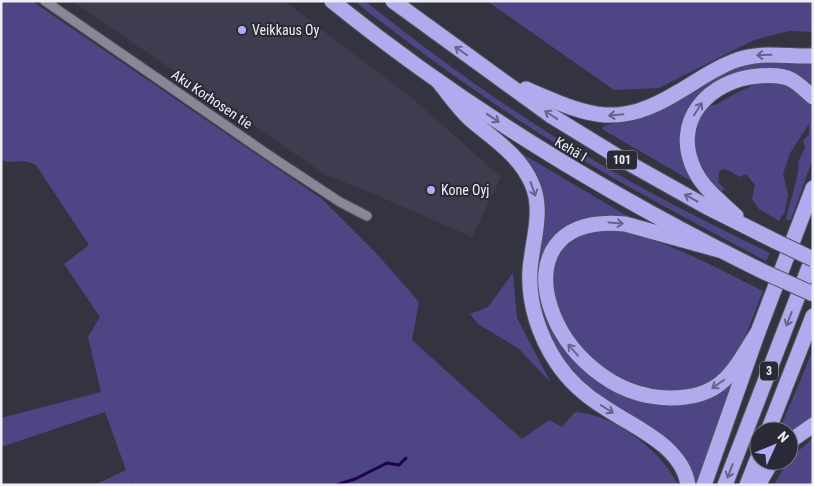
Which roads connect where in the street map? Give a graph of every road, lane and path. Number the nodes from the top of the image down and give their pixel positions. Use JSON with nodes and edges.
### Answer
{"nodes":[{"id":1,"x":45,"y":1,"type":"edge"},
{"id":2,"x":332,"y":1,"type":"edge"},
{"id":3,"x":393,"y":1,"type":"edge"},
{"id":4,"x":813,"y":56,"type":"edge"},
{"id":5,"x":501,"y":79,"type":"junction"},
{"id":6,"x":438,"y":81,"type":"junction"},
{"id":7,"x":813,"y":97,"type":"edge"},
{"id":8,"x":813,"y":188,"type":"edge"},
{"id":9,"x":366,"y":216,"type":"dead end"},
{"id":10,"x":750,"y":229,"type":"junction"},
{"id":11,"x":719,"y":250,"type":"junction"},
{"id":12,"x":813,"y":258,"type":"edge"},
{"id":13,"x":813,"y":294,"type":"edge"},
{"id":14,"x":813,"y":316,"type":"edge"},
{"id":15,"x":758,"y":332,"type":"junction"},
{"id":16,"x":772,"y":421,"type":"edge"},
{"id":17,"x":813,"y":425,"type":"edge"},
{"id":18,"x":799,"y":435,"type":"edge"},
{"id":19,"x":752,"y":471,"type":"edge"},
{"id":20,"x":766,"y":471,"type":"edge"},
{"id":21,"x":688,"y":485,"type":"edge"},
{"id":22,"x":704,"y":485,"type":"edge"},
{"id":23,"x":725,"y":485,"type":"edge"},
{"id":24,"x":747,"y":485,"type":"edge"},
{"id":25,"x":758,"y":485,"type":"edge"}],
"edges":[{"from":1,"to":9,"type":"street","name":"Aku Korhosen tie"},
{"from":2,"to":6,"type":"highway","name":"Kehä I","number":"101"},
{"from":5,"to":3,"type":"highway","name":"Kehä I","number":"101","one_way":true},
{"from":4,"to":5,"type":"highway","one_way":true},
{"from":10,"to":5,"type":"highway","name":"Kehä I","number":"101","one_way":true},
{"from":6,"to":11,"type":"highway","name":"Kehä I","number":"101","one_way":true},
{"from":6,"to":21,"type":"highway","one_way":true},
{"from":10,"to":7,"type":"highway","one_way":true},
{"from":8,"to":15,"type":"highway"},
{"from":10,"to":12,"type":"highway","name":"Kehä I","number":"101","bridge":true},
{"from":11,"to":13,"type":"highway","name":"Kehä I","number":"101","bridge":true},
{"from":15,"to":11,"type":"highway","one_way":true},
{"from":12,"to":23,"type":"highway","number":"3","one_way":true},
{"from":14,"to":16,"type":"highway","number":"3"},
{"from":15,"to":22,"type":"highway"},
{"from":17,"to":18,"type":"highway"},
{"from":19,"to":24,"type":"highway"},
{"from":20,"to":25,"type":"highway"}]}
